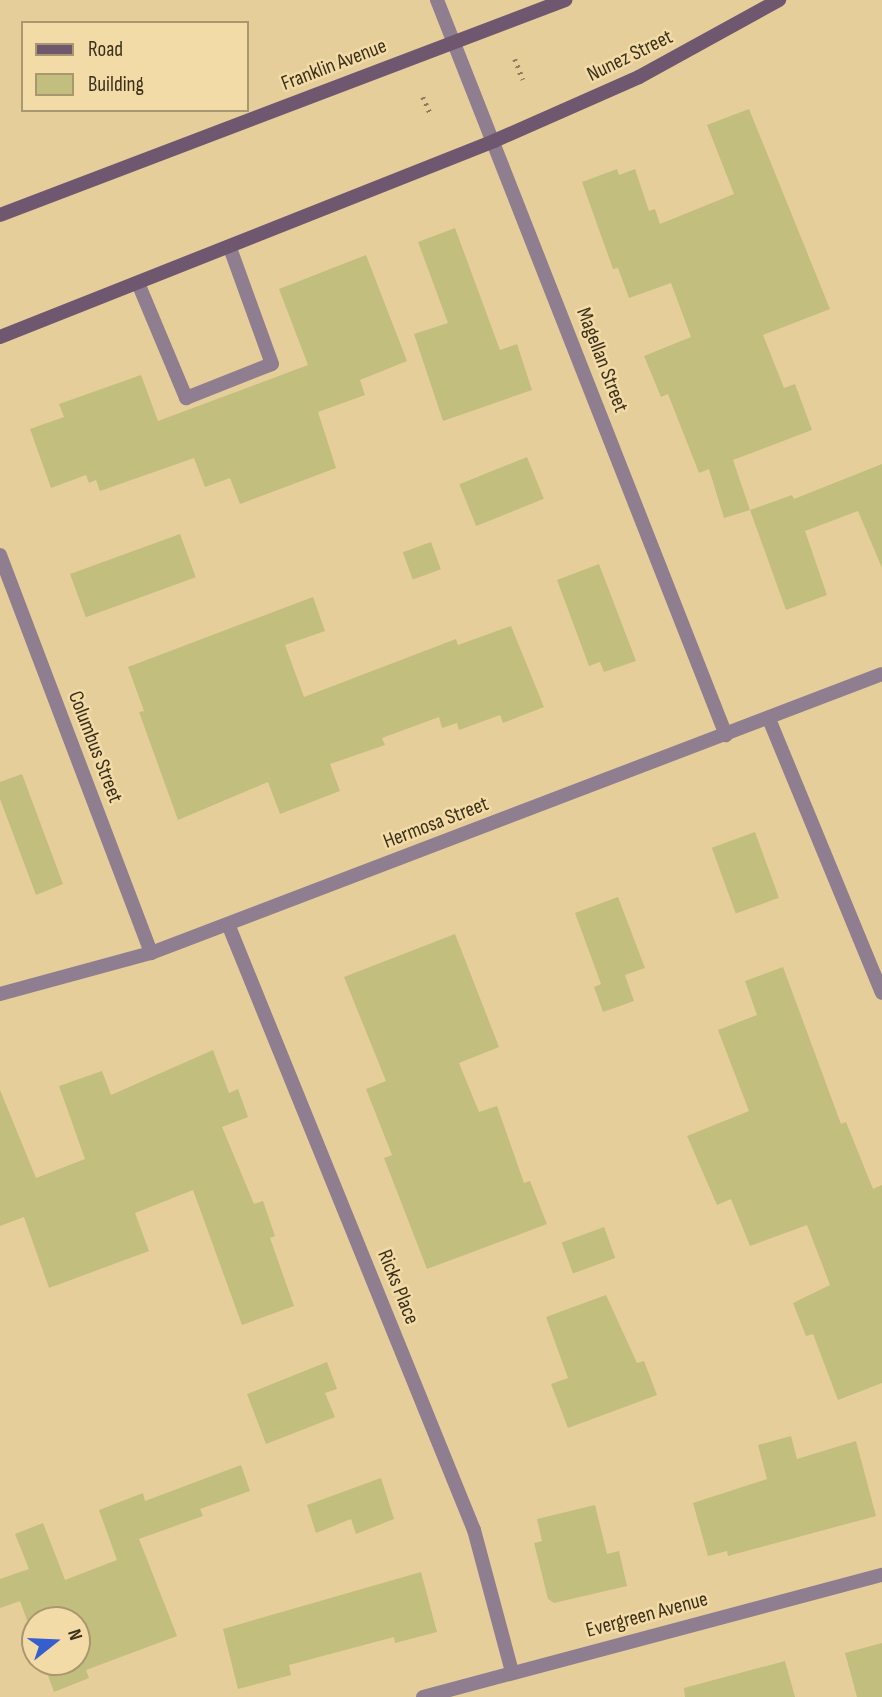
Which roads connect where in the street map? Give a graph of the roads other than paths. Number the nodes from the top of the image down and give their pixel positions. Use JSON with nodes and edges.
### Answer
{"nodes":[{"id":1,"x":438,"y":0,"type":"edge"},
{"id":2,"x":565,"y":0,"type":"edge"},
{"id":3,"x":779,"y":0,"type":"edge"},
{"id":4,"x":456,"y":43,"type":"junction"},
{"id":5,"x":494,"y":141,"type":"junction"},
{"id":6,"x":0,"y":215,"type":"edge"},
{"id":7,"x":230,"y":248,"type":"junction"},
{"id":8,"x":138,"y":283,"type":"junction"},
{"id":9,"x":0,"y":337,"type":"edge"},
{"id":10,"x":0,"y":555,"type":"edge"},
{"id":11,"x":882,"y":674,"type":"edge"},
{"id":12,"x":769,"y":719,"type":"junction"},
{"id":13,"x":726,"y":735,"type":"junction"},
{"id":14,"x":228,"y":924,"type":"junction"},
{"id":15,"x":151,"y":953,"type":"junction"},
{"id":16,"x":882,"y":993,"type":"edge"},
{"id":17,"x":0,"y":994,"type":"edge"},
{"id":18,"x":882,"y":1576,"type":"edge"},
{"id":19,"x":512,"y":1672,"type":"junction"},
{"id":20,"x":422,"y":1697,"type":"edge"}],
"edges":[{"from":1,"to":4,"type":"street","name":"Magellan Street"},
{"from":2,"to":4,"type":"main road","name":"Franklin Avenue"},
{"from":3,"to":5,"type":"main road","name":"Nunez Street"},
{"from":4,"to":5,"type":"street","name":"Magellan Street"},
{"from":4,"to":6,"type":"main road","name":"Franklin Avenue"},
{"from":5,"to":7,"type":"main road"},
{"from":5,"to":13,"type":"street","name":"Magellan Street"},
{"from":7,"to":8,"type":"main road"},
{"from":7,"to":8,"type":"street"},
{"from":8,"to":9,"type":"main road"},
{"from":10,"to":15,"type":"street","name":"Columbus Street"},
{"from":11,"to":12,"type":"street","name":"Hermosa Street"},
{"from":12,"to":13,"type":"street","name":"Hermosa Street"},
{"from":12,"to":16,"type":"street"},
{"from":13,"to":14,"type":"street","name":"Hermosa Street"},
{"from":14,"to":15,"type":"street","name":"Hermosa Street"},
{"from":14,"to":19,"type":"street","name":"Ricks Place"},
{"from":15,"to":17,"type":"street","name":"Hermosa Street"},
{"from":18,"to":19,"type":"street","name":"Evergreen Avenue"},
{"from":19,"to":20,"type":"street","name":"Evergreen Avenue"}]}
